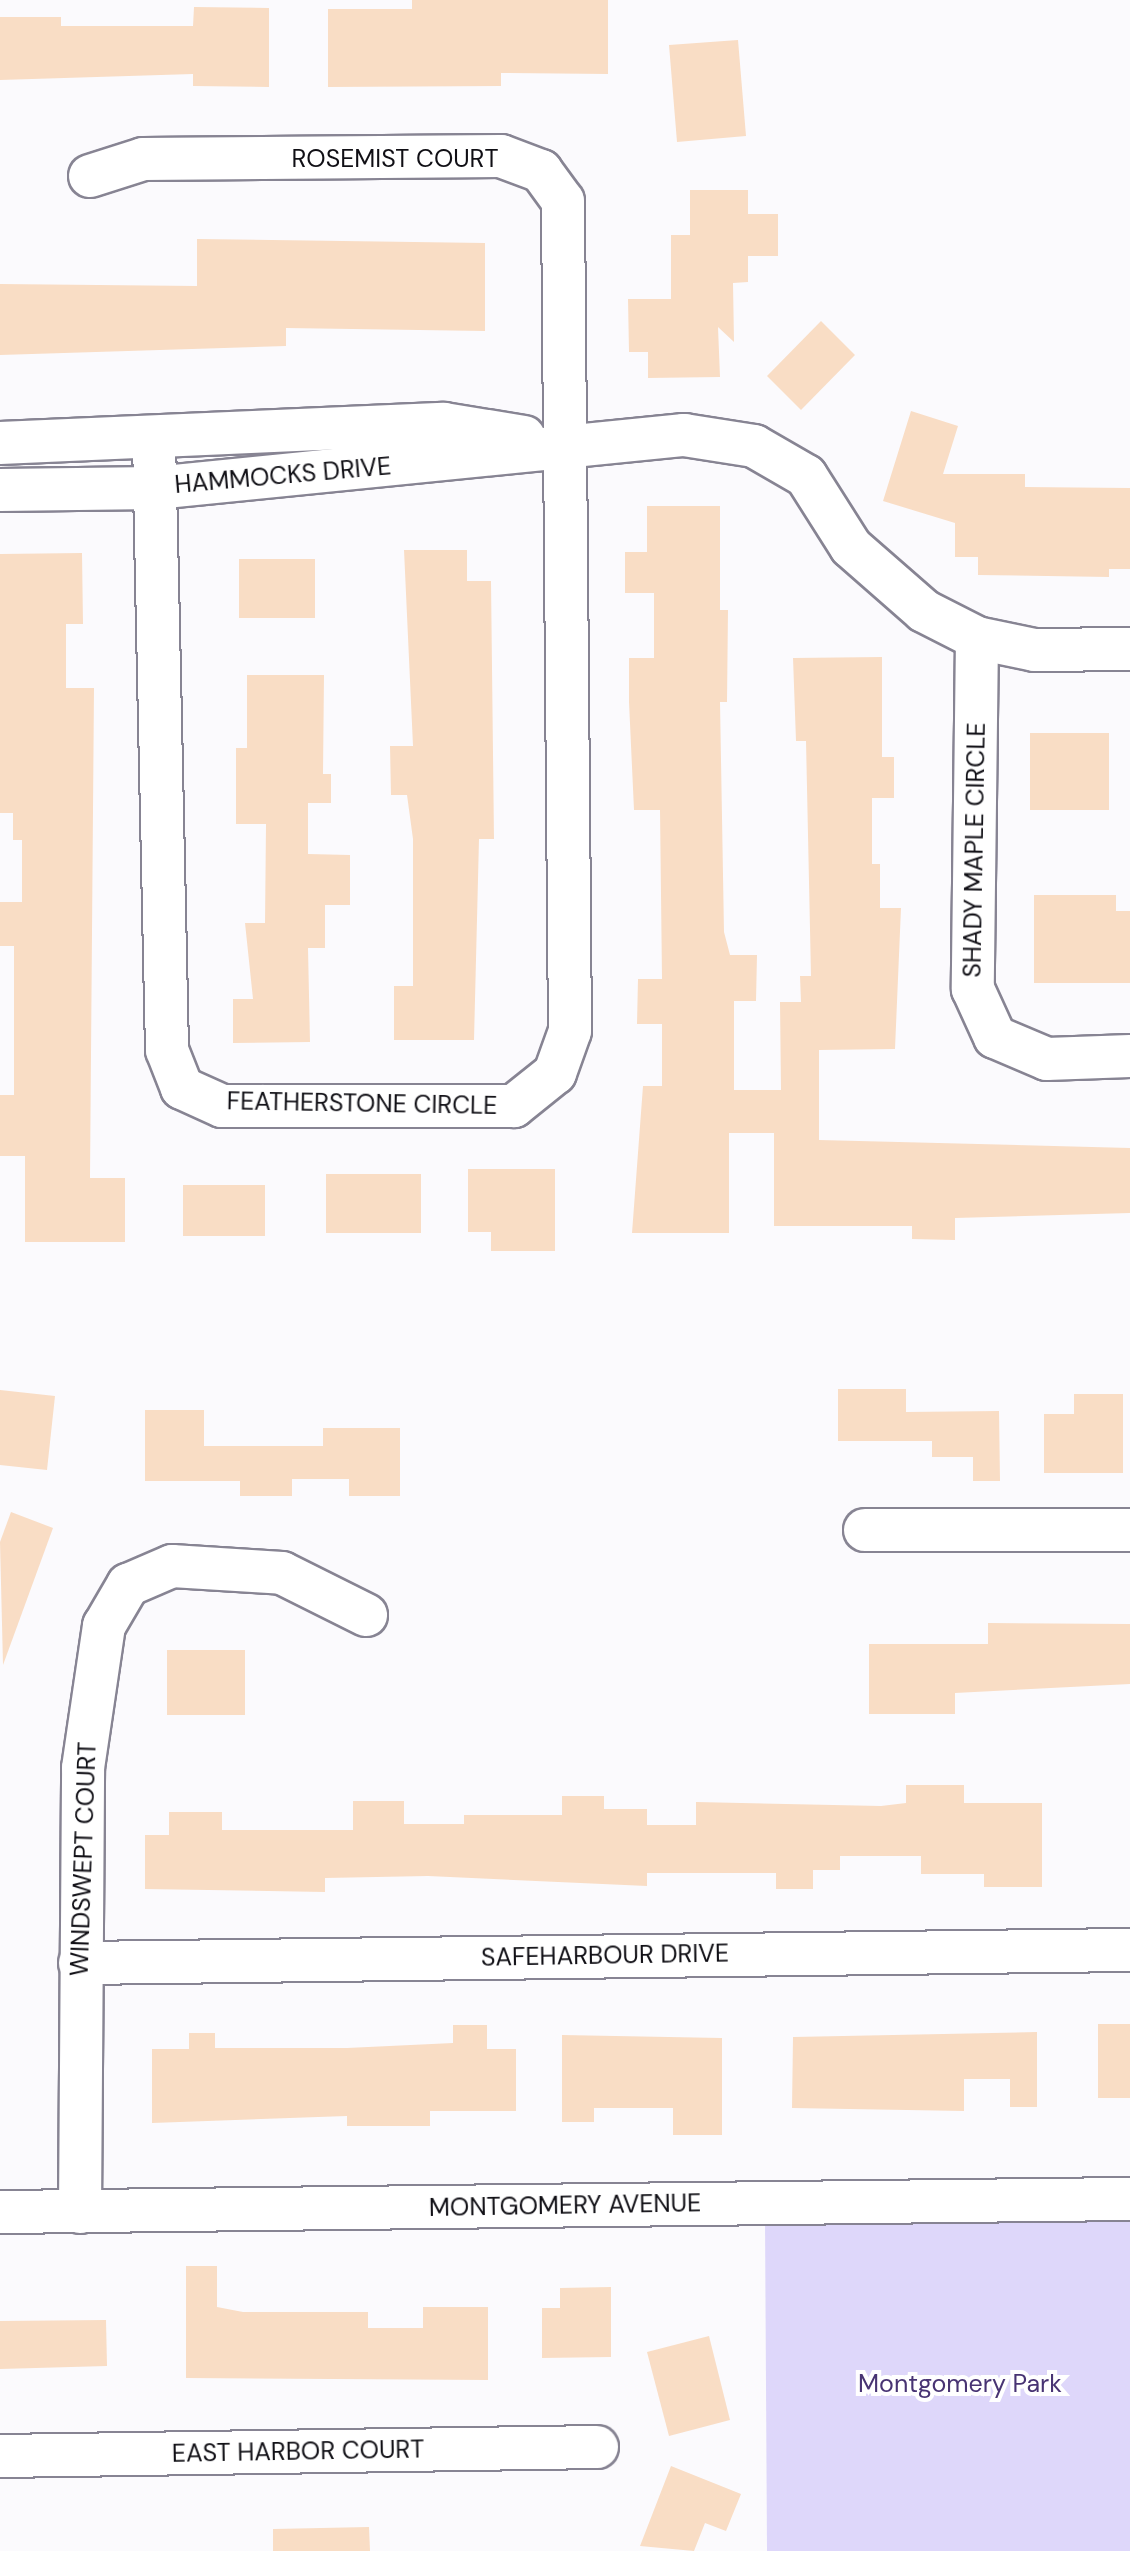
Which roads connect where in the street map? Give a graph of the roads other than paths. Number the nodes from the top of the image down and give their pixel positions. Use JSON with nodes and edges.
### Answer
{"nodes":[{"id":1,"x":90,"y":176,"type":"dead end"},
{"id":2,"x":154,"y":438,"type":"junction"},
{"id":3,"x":0,"y":443,"type":"edge"},
{"id":4,"x":564,"y":443,"type":"junction"},
{"id":5,"x":155,"y":488,"type":"junction"},
{"id":6,"x":0,"y":490,"type":"edge"},
{"id":7,"x":977,"y":638,"type":"junction"},
{"id":8,"x":1130,"y":649,"type":"edge"},
{"id":9,"x":1130,"y":1056,"type":"edge"},
{"id":10,"x":865,"y":1530,"type":"dead end"},
{"id":11,"x":1130,"y":1530,"type":"edge"},
{"id":12,"x":366,"y":1615,"type":"dead end"},
{"id":13,"x":1130,"y":1950,"type":"edge"},
{"id":14,"x":80,"y":1963,"type":"junction"},
{"id":15,"x":1130,"y":2199,"type":"edge"},
{"id":16,"x":0,"y":2212,"type":"edge"},
{"id":17,"x":80,"y":2212,"type":"junction"},
{"id":18,"x":597,"y":2447,"type":"dead end"},
{"id":19,"x":0,"y":2456,"type":"edge"}],
"edges":[{"from":1,"to":4,"type":"street","name":"ROSEMIST COURT"},
{"from":2,"to":3,"type":"street","name":"HAMMOCKS DRIVE"},
{"from":2,"to":4,"type":"street","name":"HAMMOCKS DRIVE"},
{"from":2,"to":5,"type":"street","name":"FEATHERSTONE CIRCLE"},
{"from":4,"to":5,"type":"street","name":"HAMMOCKS DRIVE"},
{"from":4,"to":5,"type":"street","name":"FEATHERSTONE CIRCLE"},
{"from":4,"to":7,"type":"street","name":"HAMMOCKS DRIVE"},
{"from":5,"to":6,"type":"street","name":"HAMMOCKS DRIVE"},
{"from":7,"to":8,"type":"street","name":"HAMMOCKS DRIVE"},
{"from":7,"to":9,"type":"street","name":"SHADY MAPLE CIRCLE"},
{"from":10,"to":11,"type":"street"},
{"from":12,"to":14,"type":"street","name":"WINDSWEPT COURT"},
{"from":13,"to":14,"type":"street","name":"SAFEHARBOUR DRIVE"},
{"from":14,"to":17,"type":"street","name":"WINDSWEPT COURT"},
{"from":15,"to":17,"type":"street","name":"MONTGOMERY AVENUE"},
{"from":16,"to":17,"type":"street","name":"MONTGOMERY AVENUE"},
{"from":18,"to":19,"type":"street","name":"EAST HARBOR COURT"}]}
